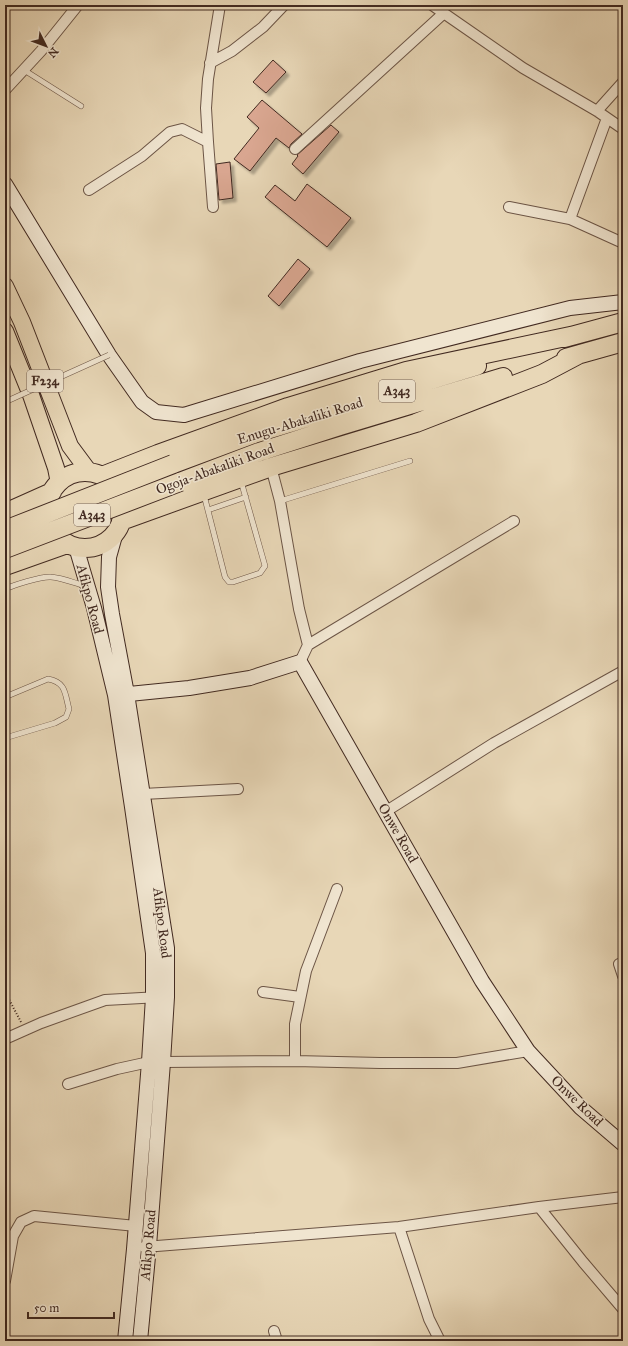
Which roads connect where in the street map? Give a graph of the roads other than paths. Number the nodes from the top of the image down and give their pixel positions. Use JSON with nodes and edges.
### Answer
{"nodes":[{"id":1,"x":78,"y":5,"type":"edge"},
{"id":2,"x":220,"y":5,"type":"edge"},
{"id":3,"x":284,"y":5,"type":"edge"},
{"id":4,"x":432,"y":5,"type":"edge"},
{"id":5,"x":444,"y":13,"type":"junction"},
{"id":6,"x":210,"y":63,"type":"junction"},
{"id":7,"x":24,"y":70,"type":"junction"},
{"id":8,"x":623,"y":82,"type":"edge"},
{"id":9,"x":5,"y":90,"type":"edge"},
{"id":10,"x":81,"y":106,"type":"dead end"},
{"id":11,"x":596,"y":111,"type":"junction"},
{"id":12,"x":607,"y":118,"type":"junction"},
{"id":13,"x":623,"y":129,"type":"edge"},
{"id":14,"x":208,"y":142,"type":"junction"},
{"id":15,"x":295,"y":149,"type":"dead end"},
{"id":16,"x":5,"y":184,"type":"edge"},
{"id":17,"x":89,"y":190,"type":"dead end"},
{"id":18,"x":213,"y":207,"type":"dead end"},
{"id":19,"x":509,"y":207,"type":"dead end"},
{"id":20,"x":570,"y":219,"type":"junction"},
{"id":21,"x":623,"y":243,"type":"edge"},
{"id":22,"x":5,"y":286,"type":"edge"},
{"id":23,"x":623,"y":302,"type":"edge"},
{"id":24,"x":623,"y":322,"type":"edge"},
{"id":25,"x":26,"y":335,"type":"junction"},
{"id":26,"x":574,"y":335,"type":"junction"},
{"id":27,"x":8,"y":337,"type":"edge"},
{"id":28,"x":623,"y":342,"type":"edge"},
{"id":29,"x":109,"y":355,"type":"junction"},
{"id":30,"x":578,"y":355,"type":"junction"},
{"id":31,"x":5,"y":402,"type":"edge"},
{"id":32,"x":410,"y":461,"type":"dead end"},
{"id":33,"x":271,"y":467,"type":"junction"},
{"id":34,"x":96,"y":474,"type":"junction"},
{"id":35,"x":240,"y":478,"type":"junction"},
{"id":36,"x":56,"y":487,"type":"junction"},
{"id":37,"x":203,"y":492,"type":"junction"},
{"id":38,"x":246,"y":497,"type":"junction"},
{"id":39,"x":280,"y":501,"type":"junction"},
{"id":40,"x":208,"y":510,"type":"junction"},
{"id":41,"x":5,"y":513,"type":"edge"},
{"id":42,"x":514,"y":521,"type":"dead end"},
{"id":43,"x":118,"y":527,"type":"junction"},
{"id":44,"x":5,"y":530,"type":"edge"},
{"id":45,"x":72,"y":545,"type":"junction"},
{"id":46,"x":5,"y":548,"type":"edge"},
{"id":47,"x":5,"y":566,"type":"edge"},
{"id":48,"x":88,"y":587,"type":"junction"},
{"id":49,"x":5,"y":589,"type":"edge"},
{"id":50,"x":308,"y":645,"type":"junction"},
{"id":51,"x":300,"y":662,"type":"junction"},
{"id":52,"x":623,"y":671,"type":"edge"},
{"id":53,"x":121,"y":694,"type":"junction"},
{"id":54,"x":5,"y":697,"type":"edge"},
{"id":55,"x":5,"y":738,"type":"edge"},
{"id":56,"x":238,"y":789,"type":"dead end"},
{"id":57,"x":143,"y":794,"type":"junction"},
{"id":58,"x":385,"y":812,"type":"junction"},
{"id":59,"x":337,"y":889,"type":"dead end"},
{"id":60,"x":619,"y":964,"type":"dead end"},
{"id":61,"x":623,"y":976,"type":"edge"},
{"id":62,"x":262,"y":992,"type":"dead end"},
{"id":63,"x":160,"y":997,"type":"junction"},
{"id":64,"x":300,"y":997,"type":"junction"},
{"id":65,"x":5,"y":1039,"type":"edge"},
{"id":66,"x":528,"y":1051,"type":"junction"},
{"id":67,"x":295,"y":1061,"type":"junction"},
{"id":68,"x":149,"y":1062,"type":"junction"},
{"id":69,"x":163,"y":1062,"type":"junction"},
{"id":70,"x":68,"y":1084,"type":"dead end"},
{"id":71,"x":623,"y":1144,"type":"edge"},
{"id":72,"x":623,"y":1197,"type":"edge"},
{"id":73,"x":539,"y":1206,"type":"junction"},
{"id":74,"x":136,"y":1226,"type":"junction"},
{"id":75,"x":399,"y":1227,"type":"junction"},
{"id":76,"x":149,"y":1246,"type":"junction"},
{"id":77,"x":134,"y":1249,"type":"junction"},
{"id":78,"x":5,"y":1281,"type":"edge"},
{"id":79,"x":623,"y":1309,"type":"edge"},
{"id":80,"x":125,"y":1341,"type":"edge"},
{"id":81,"x":140,"y":1341,"type":"edge"},
{"id":82,"x":440,"y":1341,"type":"edge"}],
"edges":[{"from":1,"to":7,"type":"street"},
{"from":2,"to":6,"type":"street"},
{"from":3,"to":6,"type":"street"},
{"from":4,"to":5,"type":"street"},
{"from":5,"to":11,"type":"street"},
{"from":5,"to":15,"type":"street"},
{"from":6,"to":14,"type":"street"},
{"from":7,"to":9,"type":"street"},
{"from":7,"to":10,"type":"lane"},
{"from":8,"to":11,"type":"street"},
{"from":11,"to":12,"type":"street"},
{"from":12,"to":13,"type":"street"},
{"from":12,"to":20,"type":"street"},
{"from":14,"to":17,"type":"street"},
{"from":14,"to":18,"type":"street"},
{"from":16,"to":29,"type":"main road"},
{"from":19,"to":20,"type":"street"},
{"from":20,"to":21,"type":"street"},
{"from":22,"to":25,"type":"main road","number":"F234"},
{"from":23,"to":29,"type":"main road"},
{"from":24,"to":26,"type":"highway","name":"Enugu-Abakaliki Road","number":"A343"},
{"from":25,"to":27,"type":"main road"},
{"from":25,"to":34,"type":"main road","number":"F234"},
{"from":26,"to":34,"type":"highway"},
{"from":26,"to":44,"type":"highway","name":"Enugu-Abakaliki Road","number":"A343","bridge":true},
{"from":27,"to":36,"type":"main road","number":"F234"},
{"from":28,"to":30,"type":"highway","number":"A343"},
{"from":29,"to":31,"type":"lane","bridge":true},
{"from":30,"to":33,"type":"highway"},
{"from":30,"to":46,"type":"highway","name":"Ogoja-Abakaliki Road","number":"A343","bridge":true},
{"from":32,"to":39,"type":"lane"},
{"from":33,"to":35,"type":"highway"},
{"from":33,"to":39,"type":"street"},
{"from":34,"to":36,"type":"highway"},
{"from":34,"to":43,"type":"highway"},
{"from":35,"to":37,"type":"highway"},
{"from":35,"to":38,"type":"lane"},
{"from":36,"to":41,"type":"highway"},
{"from":36,"to":45,"type":"highway"},
{"from":37,"to":40,"type":"lane"},
{"from":37,"to":43,"type":"highway"},
{"from":38,"to":40,"type":"lane"},
{"from":38,"to":40,"type":"lane"},
{"from":39,"to":50,"type":"street"},
{"from":42,"to":50,"type":"street"},
{"from":43,"to":45,"type":"highway"},
{"from":43,"to":53,"type":"main road","name":"Afikpo Road"},
{"from":45,"to":47,"type":"highway"},
{"from":45,"to":48,"type":"main road","name":"Afikpo Road"},
{"from":48,"to":49,"type":"lane"},
{"from":48,"to":53,"type":"main road","name":"Afikpo Road"},
{"from":50,"to":51,"type":"street"},
{"from":51,"to":53,"type":"main road"},
{"from":51,"to":58,"type":"main road","name":"Onwe Road"},
{"from":52,"to":58,"type":"street"},
{"from":53,"to":57,"type":"main road","name":"Afikpo Road"},
{"from":53,"to":63,"type":"main road","name":"Afikpo Road"},
{"from":54,"to":55,"type":"lane"},
{"from":56,"to":57,"type":"street"},
{"from":57,"to":63,"type":"main road","name":"Afikpo Road"},
{"from":58,"to":66,"type":"main road","name":"Onwe Road"},
{"from":59,"to":64,"type":"street"},
{"from":60,"to":61,"type":"street"},
{"from":62,"to":64,"type":"street"},
{"from":63,"to":65,"type":"street"},
{"from":63,"to":68,"type":"main road","name":"Afikpo Road"},
{"from":63,"to":69,"type":"main road","name":"Afikpo Road"},
{"from":64,"to":67,"type":"street"},
{"from":66,"to":67,"type":"street"},
{"from":66,"to":71,"type":"main road","name":"Onwe Road"},
{"from":67,"to":69,"type":"street"},
{"from":68,"to":70,"type":"street"},
{"from":68,"to":74,"type":"main road","name":"Afikpo Road"},
{"from":69,"to":76,"type":"main road","name":"Afikpo Road"},
{"from":72,"to":73,"type":"street"},
{"from":73,"to":75,"type":"street"},
{"from":73,"to":79,"type":"street"},
{"from":74,"to":77,"type":"main road","name":"Afikpo Road"},
{"from":74,"to":78,"type":"street"},
{"from":75,"to":76,"type":"street"},
{"from":75,"to":82,"type":"street"},
{"from":76,"to":77,"type":"street"},
{"from":76,"to":81,"type":"main road","name":"Afikpo Road"},
{"from":77,"to":80,"type":"main road","name":"Afikpo Road"}]}
